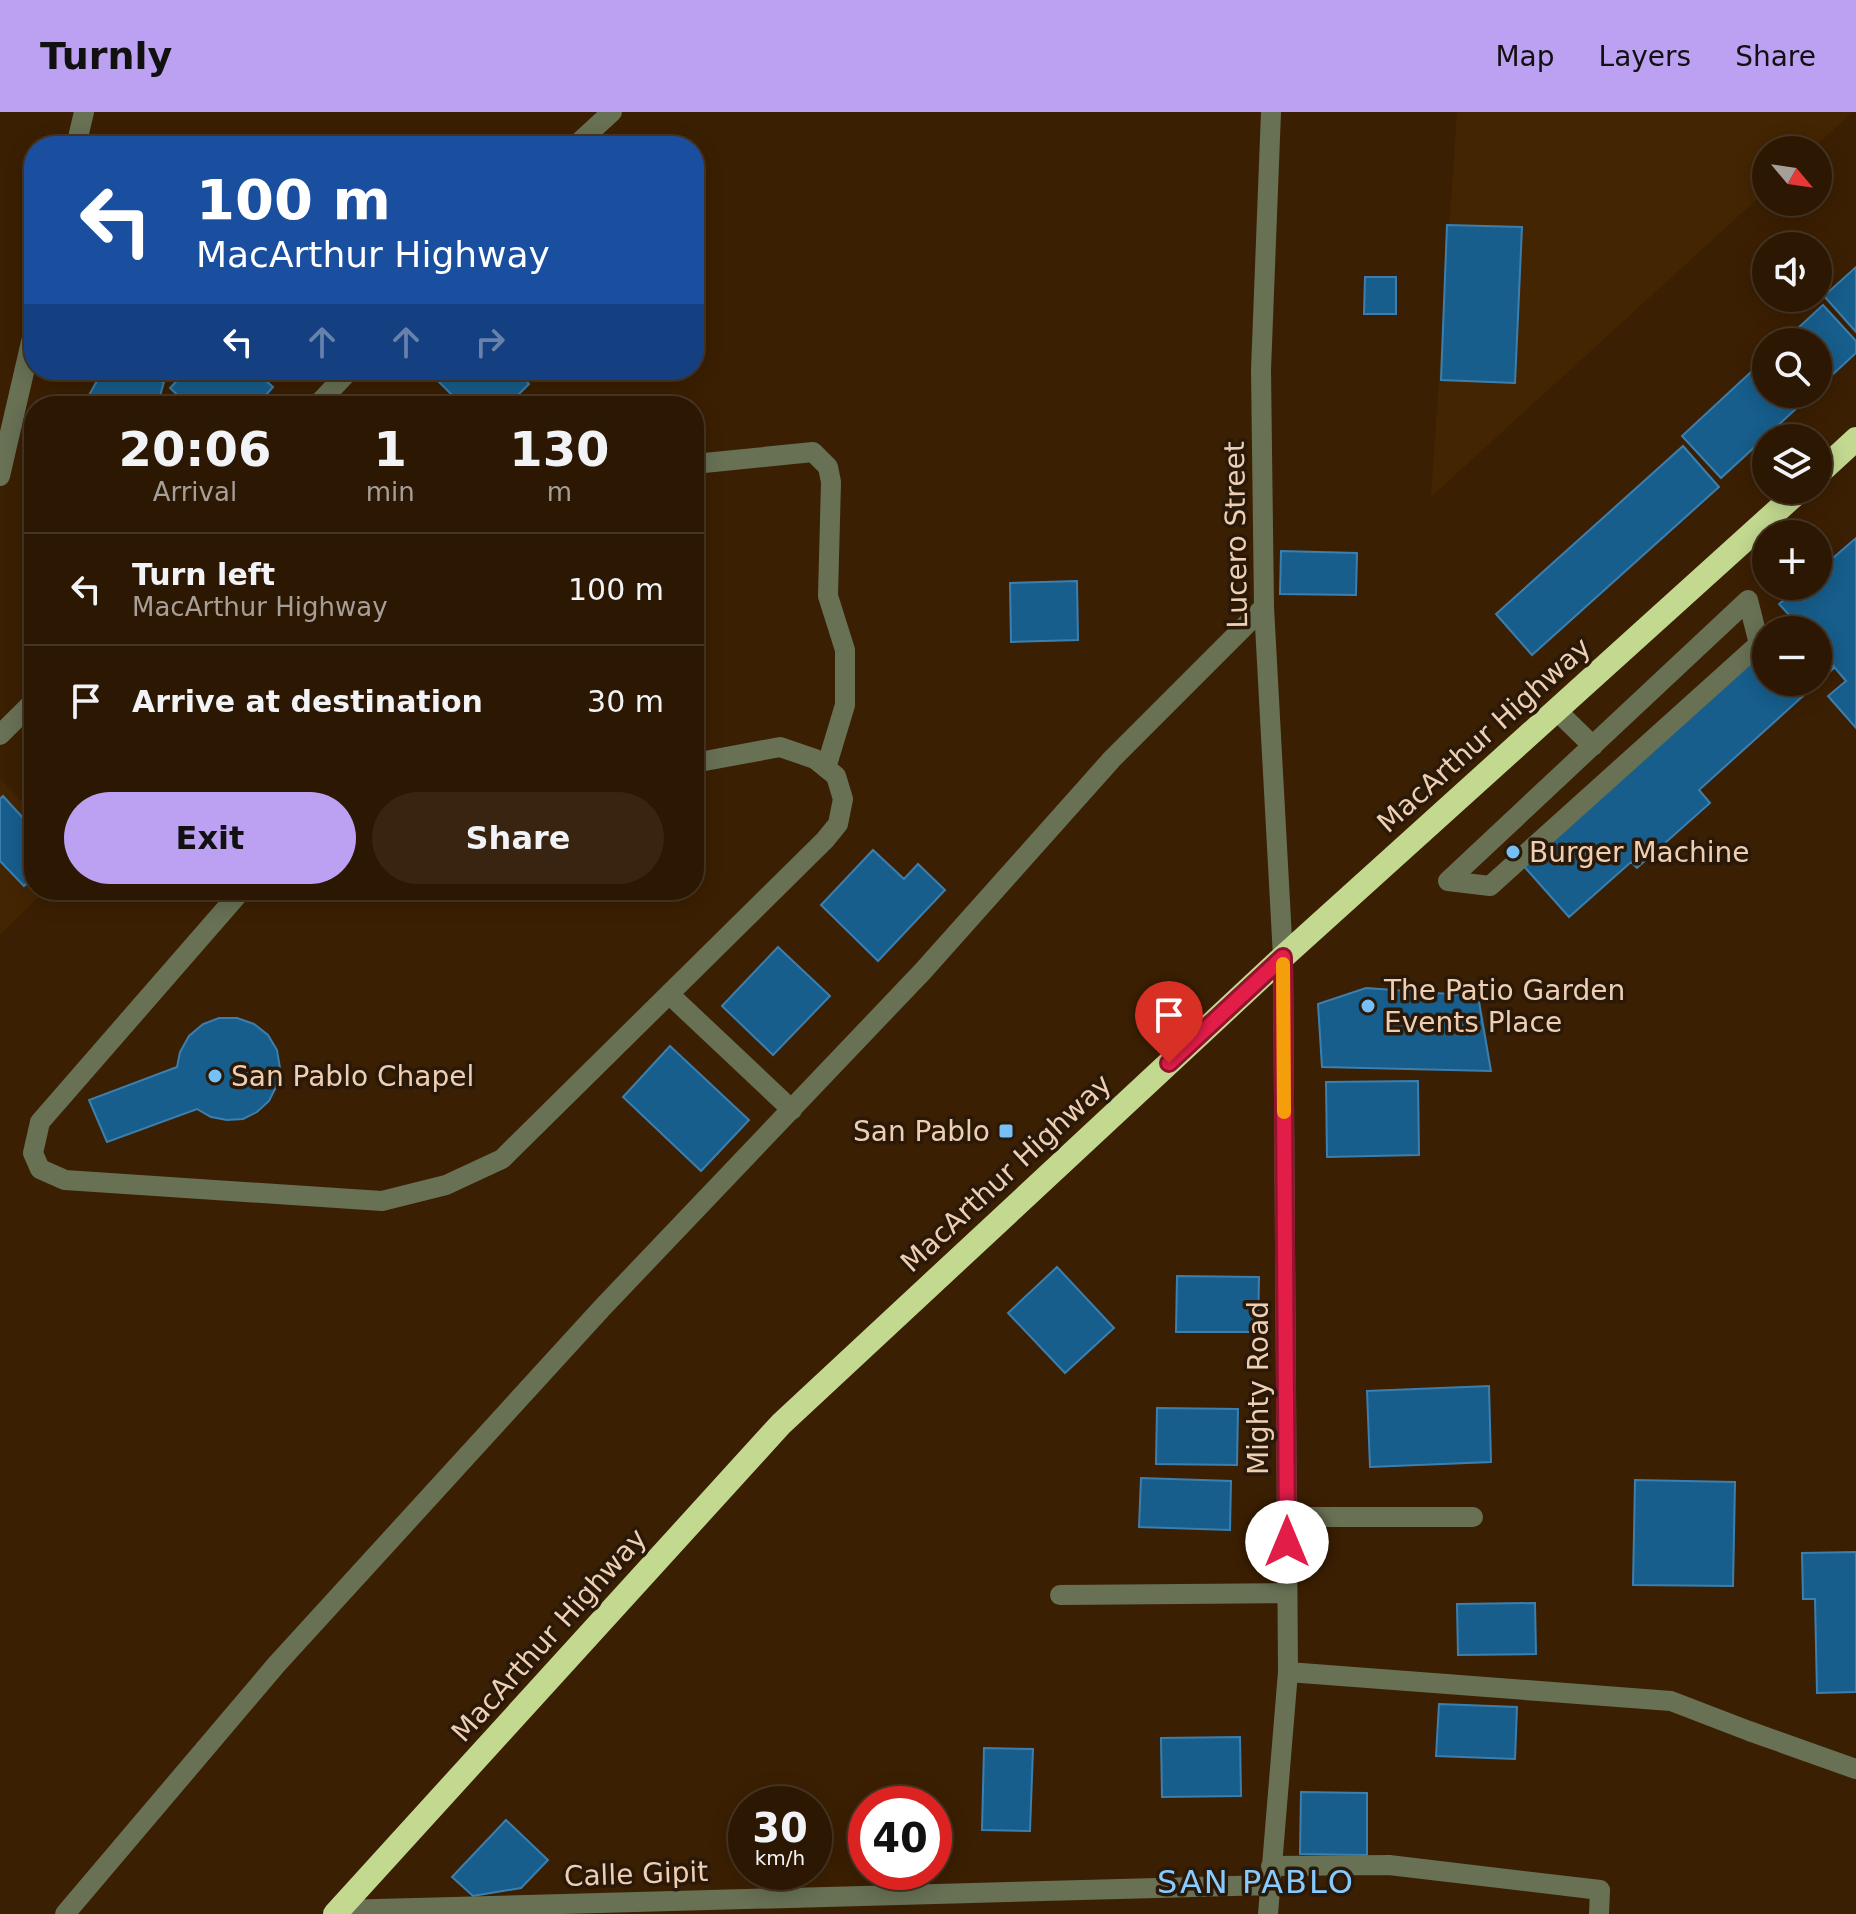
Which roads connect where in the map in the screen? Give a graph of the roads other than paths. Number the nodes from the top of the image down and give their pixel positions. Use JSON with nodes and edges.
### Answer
{"nodes":[{"id":1,"x":84,"y":112,"type":"edge"},
{"id":2,"x":612,"y":112,"type":"edge"},
{"id":3,"x":1271,"y":112,"type":"edge"},
{"id":4,"x":78,"y":136,"type":"edge"},
{"id":5,"x":586,"y":136,"type":"edge"},
{"id":6,"x":24,"y":372,"type":"edge"},
{"id":7,"x":341,"y":380,"type":"edge"},
{"id":8,"x":325,"y":396,"type":"edge"},
{"id":9,"x":1856,"y":439,"type":"edge"},
{"id":10,"x":1832,"y":461,"type":"edge"},
{"id":11,"x":704,"y":463,"type":"edge"},
{"id":12,"x":0,"y":476,"type":"edge"},
{"id":13,"x":1784,"y":504,"type":"edge"},
{"id":14,"x":1264,"y":607,"type":"junction"},
{"id":15,"x":1556,"y":710,"type":"junction"},
{"id":16,"x":24,"y":711,"type":"edge"},
{"id":17,"x":0,"y":735,"type":"edge"},
{"id":18,"x":1593,"y":746,"type":"junction"},
{"id":19,"x":704,"y":761,"type":"edge"},
{"id":20,"x":826,"y":768,"type":"junction"},
{"id":21,"x":233,"y":900,"type":"edge"},
{"id":22,"x":1283,"y":957,"type":"junction"},
{"id":23,"x":669,"y":994,"type":"junction"},
{"id":24,"x":792,"y":1110,"type":"junction"},
{"id":25,"x":1287,"y":1517,"type":"junction"},
{"id":26,"x":1473,"y":1517,"type":"dead end"},
{"id":27,"x":1287,"y":1593,"type":"junction"},
{"id":28,"x":1060,"y":1595,"type":"dead end"},
{"id":29,"x":1288,"y":1672,"type":"junction"},
{"id":30,"x":1856,"y":1769,"type":"edge"},
{"id":31,"x":1270,"y":1875,"type":"junction"},
{"id":32,"x":591,"y":1909,"type":"edge"},
{"id":33,"x":337,"y":1912,"type":"edge"},
{"id":34,"x":65,"y":1914,"type":"edge"},
{"id":35,"x":1268,"y":1914,"type":"edge"},
{"id":36,"x":1599,"y":1914,"type":"edge"}],
"edges":[{"from":1,"to":4,"type":"street"},
{"from":2,"to":5,"type":"street"},
{"from":3,"to":14,"type":"street","name":"Lucero Street"},
{"from":6,"to":12,"type":"street"},
{"from":7,"to":8,"type":"street"},
{"from":9,"to":10,"type":"highway"},
{"from":11,"to":20,"type":"street"},
{"from":13,"to":15,"type":"highway","name":"MacArthur Highway"},
{"from":14,"to":22,"type":"street","name":"Lucero Street"},
{"from":14,"to":24,"type":"street"},
{"from":15,"to":18,"type":"street"},
{"from":15,"to":22,"type":"highway","name":"MacArthur Highway"},
{"from":16,"to":17,"type":"street"},
{"from":18,"to":18,"type":"street"},
{"from":19,"to":20,"type":"street"},
{"from":20,"to":23,"type":"street"},
{"from":21,"to":23,"type":"street"},
{"from":22,"to":25,"type":"street","name":"Mighty Road"},
{"from":22,"to":33,"type":"highway","name":"MacArthur Highway"},
{"from":23,"to":24,"type":"street"},
{"from":24,"to":34,"type":"street"},
{"from":25,"to":26,"type":"street"},
{"from":25,"to":27,"type":"street","name":"Mighty Road"},
{"from":27,"to":28,"type":"street"},
{"from":27,"to":29,"type":"street","name":"Mighty Road"},
{"from":29,"to":30,"type":"street"},
{"from":29,"to":31,"type":"street","name":"Mighty Road"},
{"from":31,"to":32,"type":"street","name":"Calle Gipit"},
{"from":31,"to":35,"type":"street","name":"Mighty Road"},
{"from":31,"to":36,"type":"street","name":"Calle Gipit"},
{"from":32,"to":33,"type":"street","name":"Calle Gipit"}]}
